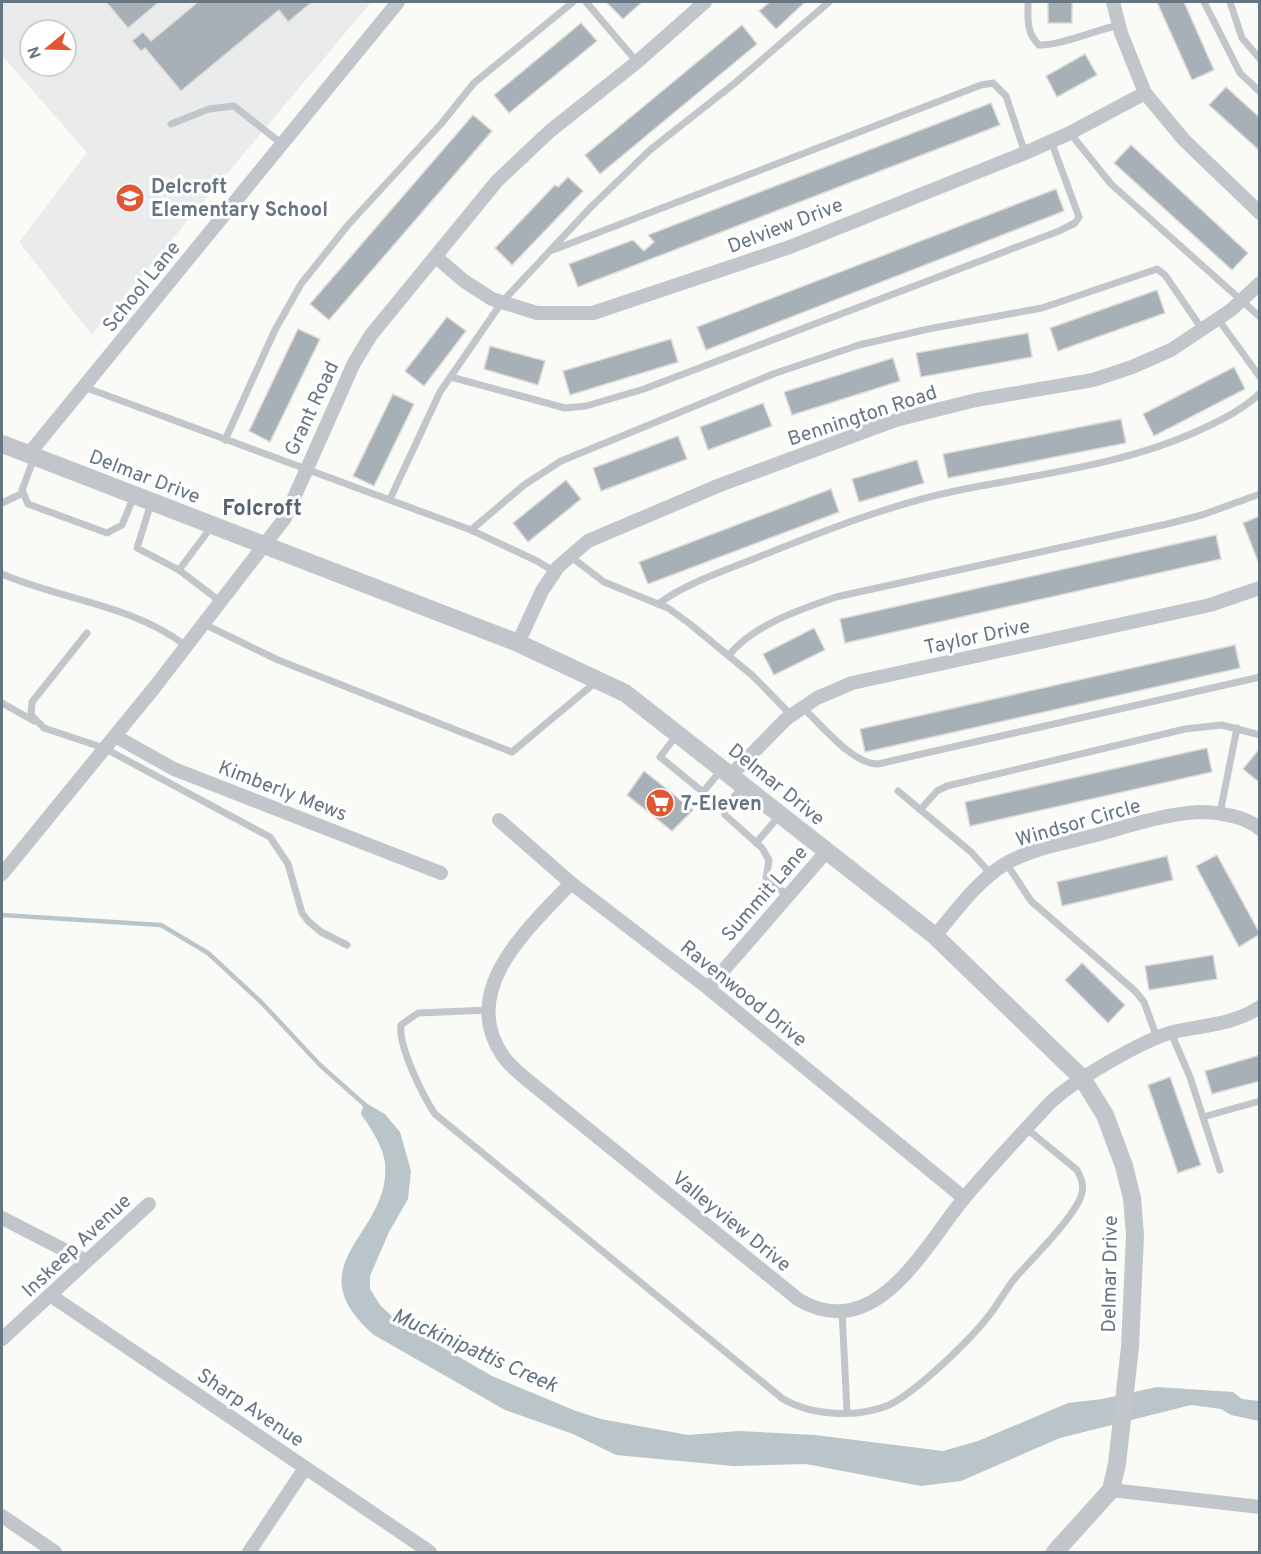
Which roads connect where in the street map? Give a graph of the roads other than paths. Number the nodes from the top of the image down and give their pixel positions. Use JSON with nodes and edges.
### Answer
{"nodes":[{"id":1,"x":398,"y":2,"type":"edge"},
{"id":2,"x":573,"y":2,"type":"edge"},
{"id":3,"x":586,"y":2,"type":"edge"},
{"id":4,"x":829,"y":2,"type":"edge"},
{"id":5,"x":1028,"y":2,"type":"edge"},
{"id":6,"x":1113,"y":2,"type":"edge"},
{"id":7,"x":1204,"y":2,"type":"edge"},
{"id":8,"x":1230,"y":2,"type":"edge"},
{"id":9,"x":700,"y":3,"type":"edge"},
{"id":10,"x":1119,"y":25,"type":"junction"},
{"id":11,"x":1260,"y":59,"type":"edge"},
{"id":12,"x":637,"y":62,"type":"junction"},
{"id":13,"x":1260,"y":92,"type":"edge"},
{"id":14,"x":1145,"y":93,"type":"junction"},
{"id":15,"x":171,"y":124,"type":"dead end"},
{"id":16,"x":1070,"y":133,"type":"junction"},
{"id":17,"x":1051,"y":141,"type":"junction"},
{"id":18,"x":282,"y":144,"type":"junction"},
{"id":19,"x":1024,"y":153,"type":"junction"},
{"id":20,"x":1258,"y":208,"type":"edge"},
{"id":21,"x":551,"y":250,"type":"junction"},
{"id":22,"x":436,"y":257,"type":"junction"},
{"id":23,"x":1260,"y":283,"type":"edge"},
{"id":24,"x":1243,"y":299,"type":"junction"},
{"id":25,"x":502,"y":302,"type":"junction"},
{"id":26,"x":1260,"y":317,"type":"edge"},
{"id":27,"x":1218,"y":319,"type":"junction"},
{"id":28,"x":1203,"y":329,"type":"junction"},
{"id":29,"x":451,"y":376,"type":"junction"},
{"id":30,"x":1260,"y":377,"type":"edge"},
{"id":31,"x":84,"y":387,"type":"junction"},
{"id":32,"x":1260,"y":393,"type":"edge"},
{"id":33,"x":225,"y":440,"type":"junction"},
{"id":34,"x":2,"y":444,"type":"edge"},
{"id":35,"x":31,"y":456,"type":"junction"},
{"id":36,"x":305,"y":468,"type":"junction"},
{"id":37,"x":23,"y":493,"type":"junction"},
{"id":38,"x":1260,"y":494,"type":"edge"},
{"id":39,"x":142,"y":499,"type":"junction"},
{"id":40,"x":390,"y":499,"type":"junction"},
{"id":41,"x":2,"y":502,"type":"edge"},
{"id":42,"x":212,"y":526,"type":"junction"},
{"id":43,"x":471,"y":530,"type":"junction"},
{"id":44,"x":264,"y":546,"type":"junction"},
{"id":45,"x":570,"y":556,"type":"junction"},
{"id":46,"x":179,"y":570,"type":"junction"},
{"id":47,"x":555,"y":572,"type":"junction"},
{"id":48,"x":2,"y":574,"type":"edge"},
{"id":49,"x":1260,"y":588,"type":"edge"},
{"id":50,"x":221,"y":602,"type":"junction"},
{"id":51,"x":658,"y":604,"type":"junction"},
{"id":52,"x":204,"y":624,"type":"junction"},
{"id":53,"x":87,"y":633,"type":"dead end"},
{"id":54,"x":518,"y":643,"type":"junction"},
{"id":55,"x":186,"y":646,"type":"junction"},
{"id":56,"x":729,"y":655,"type":"junction"},
{"id":57,"x":1260,"y":677,"type":"edge"},
{"id":58,"x":597,"y":680,"type":"junction"},
{"id":59,"x":2,"y":703,"type":"edge"},
{"id":60,"x":797,"y":711,"type":"junction"},
{"id":61,"x":34,"y":721,"type":"junction"},
{"id":62,"x":1238,"y":728,"type":"junction"},
{"id":63,"x":678,"y":734,"type":"junction"},
{"id":64,"x":1260,"y":735,"type":"edge"},
{"id":65,"x":115,"y":736,"type":"junction"},
{"id":66,"x":104,"y":748,"type":"junction"},
{"id":67,"x":733,"y":776,"type":"junction"},
{"id":68,"x":898,"y":791,"type":"dead end"},
{"id":69,"x":920,"y":810,"type":"junction"},
{"id":70,"x":1220,"y":813,"type":"junction"},
{"id":71,"x":780,"y":815,"type":"junction"},
{"id":72,"x":500,"y":820,"type":"dead end"},
{"id":73,"x":1260,"y":829,"type":"edge"},
{"id":74,"x":756,"y":843,"type":"junction"},
{"id":75,"x":826,"y":852,"type":"junction"},
{"id":76,"x":1006,"y":863,"type":"junction"},
{"id":77,"x":4,"y":865,"type":"edge"},
{"id":78,"x":441,"y":873,"type":"dead end"},
{"id":79,"x":991,"y":874,"type":"junction"},
{"id":80,"x":571,"y":883,"type":"junction"},
{"id":81,"x":788,"y":896,"type":"junction"},
{"id":82,"x":935,"y":936,"type":"junction"},
{"id":83,"x":347,"y":945,"type":"dead end"},
{"id":84,"x":708,"y":987,"type":"junction"},
{"id":85,"x":1260,"y":1007,"type":"edge"},
{"id":86,"x":490,"y":1010,"type":"junction"},
{"id":87,"x":1171,"y":1033,"type":"junction"},
{"id":88,"x":1157,"y":1038,"type":"junction"},
{"id":89,"x":1082,"y":1078,"type":"junction"},
{"id":90,"x":1260,"y":1101,"type":"edge"},
{"id":91,"x":1203,"y":1117,"type":"junction"},
{"id":92,"x":1027,"y":1129,"type":"junction"},
{"id":93,"x":1220,"y":1170,"type":"dead end"},
{"id":94,"x":964,"y":1198,"type":"junction"},
{"id":95,"x":149,"y":1204,"type":"dead end"},
{"id":96,"x":2,"y":1218,"type":"edge"},
{"id":97,"x":86,"y":1261,"type":"junction"},
{"id":98,"x":50,"y":1295,"type":"junction"},
{"id":99,"x":842,"y":1310,"type":"junction"},
{"id":100,"x":2,"y":1340,"type":"edge"},
{"id":101,"x":847,"y":1412,"type":"junction"},
{"id":102,"x":305,"y":1468,"type":"junction"},
{"id":103,"x":1112,"y":1490,"type":"junction"},
{"id":104,"x":1260,"y":1507,"type":"edge"},
{"id":105,"x":2,"y":1516,"type":"edge"},
{"id":106,"x":55,"y":1552,"type":"edge"},
{"id":107,"x":249,"y":1552,"type":"edge"},
{"id":108,"x":430,"y":1552,"type":"edge"},
{"id":109,"x":1055,"y":1552,"type":"edge"}],
"edges":[{"from":1,"to":18,"type":"street","name":"School Lane"},
{"from":2,"to":33,"type":"lane"},
{"from":3,"to":12,"type":"lane"},
{"from":4,"to":21,"type":"lane"},
{"from":5,"to":10,"type":"lane"},
{"from":6,"to":10,"type":"street"},
{"from":7,"to":13,"type":"lane"},
{"from":8,"to":11,"type":"lane"},
{"from":9,"to":12,"type":"street","name":"Grant Road"},
{"from":10,"to":14,"type":"street"},
{"from":12,"to":22,"type":"street","name":"Grant Road"},
{"from":14,"to":16,"type":"street","name":"Delview Drive"},
{"from":14,"to":20,"type":"street"},
{"from":15,"to":18,"type":"lane"},
{"from":16,"to":17,"type":"street","name":"Delview Drive"},
{"from":16,"to":24,"type":"lane"},
{"from":17,"to":19,"type":"street","name":"Delview Drive"},
{"from":17,"to":29,"type":"lane"},
{"from":18,"to":31,"type":"street","name":"School Lane"},
{"from":19,"to":21,"type":"lane"},
{"from":19,"to":25,"type":"street","name":"Delview Drive"},
{"from":21,"to":25,"type":"lane"},
{"from":22,"to":25,"type":"street","name":"Delview Drive"},
{"from":22,"to":36,"type":"street","name":"Grant Road"},
{"from":23,"to":24,"type":"street","name":"Bennington Road"},
{"from":24,"to":26,"type":"lane"},
{"from":24,"to":27,"type":"street","name":"Bennington Road"},
{"from":25,"to":29,"type":"lane"},
{"from":27,"to":28,"type":"street","name":"Bennington Road"},
{"from":27,"to":30,"type":"lane"},
{"from":28,"to":43,"type":"lane"},
{"from":28,"to":45,"type":"street","name":"Bennington Road"},
{"from":29,"to":40,"type":"lane"},
{"from":31,"to":33,"type":"lane"},
{"from":31,"to":35,"type":"street","name":"School Lane"},
{"from":32,"to":51,"type":"lane"},
{"from":33,"to":36,"type":"lane"},
{"from":34,"to":35,"type":"street","name":"Delmar Drive"},
{"from":35,"to":37,"type":"lane"},
{"from":35,"to":39,"type":"street","name":"Delmar Drive"},
{"from":36,"to":40,"type":"lane"},
{"from":36,"to":44,"type":"street","name":"Grant Road"},
{"from":37,"to":39,"type":"lane"},
{"from":37,"to":41,"type":"lane"},
{"from":38,"to":56,"type":"lane"},
{"from":39,"to":42,"type":"street","name":"Delmar Drive"},
{"from":39,"to":46,"type":"lane"},
{"from":40,"to":43,"type":"lane"},
{"from":42,"to":44,"type":"street","name":"Delmar Drive"},
{"from":42,"to":46,"type":"lane"},
{"from":43,"to":47,"type":"lane"},
{"from":44,"to":50,"type":"street","name":"Grant Road"},
{"from":44,"to":54,"type":"street","name":"Delmar Drive"},
{"from":45,"to":47,"type":"street","name":"Bennington Road"},
{"from":45,"to":51,"type":"lane"},
{"from":46,"to":50,"type":"lane"},
{"from":47,"to":54,"type":"street","name":"Bennington Road"},
{"from":48,"to":55,"type":"lane"},
{"from":49,"to":60,"type":"street","name":"Taylor Drive"},
{"from":50,"to":52,"type":"street","name":"Grant Road"},
{"from":51,"to":56,"type":"lane"},
{"from":52,"to":55,"type":"street","name":"Grant Road"},
{"from":52,"to":58,"type":"lane"},
{"from":53,"to":61,"type":"lane"},
{"from":54,"to":58,"type":"street","name":"Delmar Drive"},
{"from":55,"to":65,"type":"street","name":"Grant Road"},
{"from":56,"to":60,"type":"lane"},
{"from":57,"to":60,"type":"lane"},
{"from":58,"to":63,"type":"street","name":"Delmar Drive"},
{"from":59,"to":61,"type":"lane"},
{"from":60,"to":67,"type":"street","name":"Taylor Drive"},
{"from":61,"to":66,"type":"lane"},
{"from":62,"to":64,"type":"lane"},
{"from":62,"to":69,"type":"lane"},
{"from":62,"to":70,"type":"lane"},
{"from":63,"to":67,"type":"street","name":"Delmar Drive"},
{"from":63,"to":67,"type":"lane"},
{"from":65,"to":66,"type":"street","name":"Grant Road"},
{"from":65,"to":78,"type":"street","name":"Kimberly Mews"},
{"from":66,"to":77,"type":"street","name":"Grant Road"},
{"from":66,"to":83,"type":"lane"},
{"from":67,"to":71,"type":"street","name":"Delmar Drive"},
{"from":67,"to":74,"type":"lane"},
{"from":68,"to":69,"type":"lane"},
{"from":69,"to":79,"type":"lane"},
{"from":70,"to":73,"type":"street","name":"Windsor Circle"},
{"from":70,"to":76,"type":"street","name":"Windsor Circle"},
{"from":71,"to":74,"type":"lane"},
{"from":71,"to":75,"type":"street","name":"Delmar Drive"},
{"from":72,"to":80,"type":"street","name":"Ravenwood Drive"},
{"from":74,"to":81,"type":"lane"},
{"from":75,"to":81,"type":"street","name":"Summit Lane"},
{"from":75,"to":82,"type":"street","name":"Delmar Drive"},
{"from":76,"to":79,"type":"street","name":"Windsor Circle"},
{"from":76,"to":88,"type":"lane"},
{"from":79,"to":82,"type":"street","name":"Windsor Circle"},
{"from":80,"to":84,"type":"street","name":"Ravenwood Drive"},
{"from":80,"to":86,"type":"street","name":"Valleyview Drive"},
{"from":81,"to":84,"type":"street","name":"Summit Lane"},
{"from":82,"to":89,"type":"street","name":"Delmar Drive"},
{"from":84,"to":94,"type":"street","name":"Ravenwood Drive"},
{"from":85,"to":87,"type":"street"},
{"from":86,"to":99,"type":"street","name":"Valleyview Drive"},
{"from":86,"to":101,"type":"lane"},
{"from":87,"to":88,"type":"street"},
{"from":87,"to":91,"type":"lane"},
{"from":88,"to":89,"type":"street"},
{"from":89,"to":92,"type":"street","name":"Valleyview Drive"},
{"from":89,"to":103,"type":"street","name":"Delmar Drive"},
{"from":90,"to":91,"type":"lane"},
{"from":91,"to":93,"type":"lane"},
{"from":92,"to":94,"type":"street","name":"Valleyview Drive"},
{"from":92,"to":101,"type":"lane"},
{"from":94,"to":99,"type":"street","name":"Valleyview Drive"},
{"from":95,"to":97,"type":"street","name":"Inskeep Avenue"},
{"from":96,"to":97,"type":"street"},
{"from":97,"to":98,"type":"street","name":"Inskeep Avenue"},
{"from":98,"to":100,"type":"street","name":"Inskeep Avenue"},
{"from":98,"to":102,"type":"street","name":"Sharp Avenue"},
{"from":99,"to":101,"type":"lane"},
{"from":102,"to":107,"type":"street"},
{"from":102,"to":108,"type":"street","name":"Sharp Avenue"},
{"from":103,"to":104,"type":"street"},
{"from":103,"to":109,"type":"street"},
{"from":105,"to":106,"type":"street"}]}
